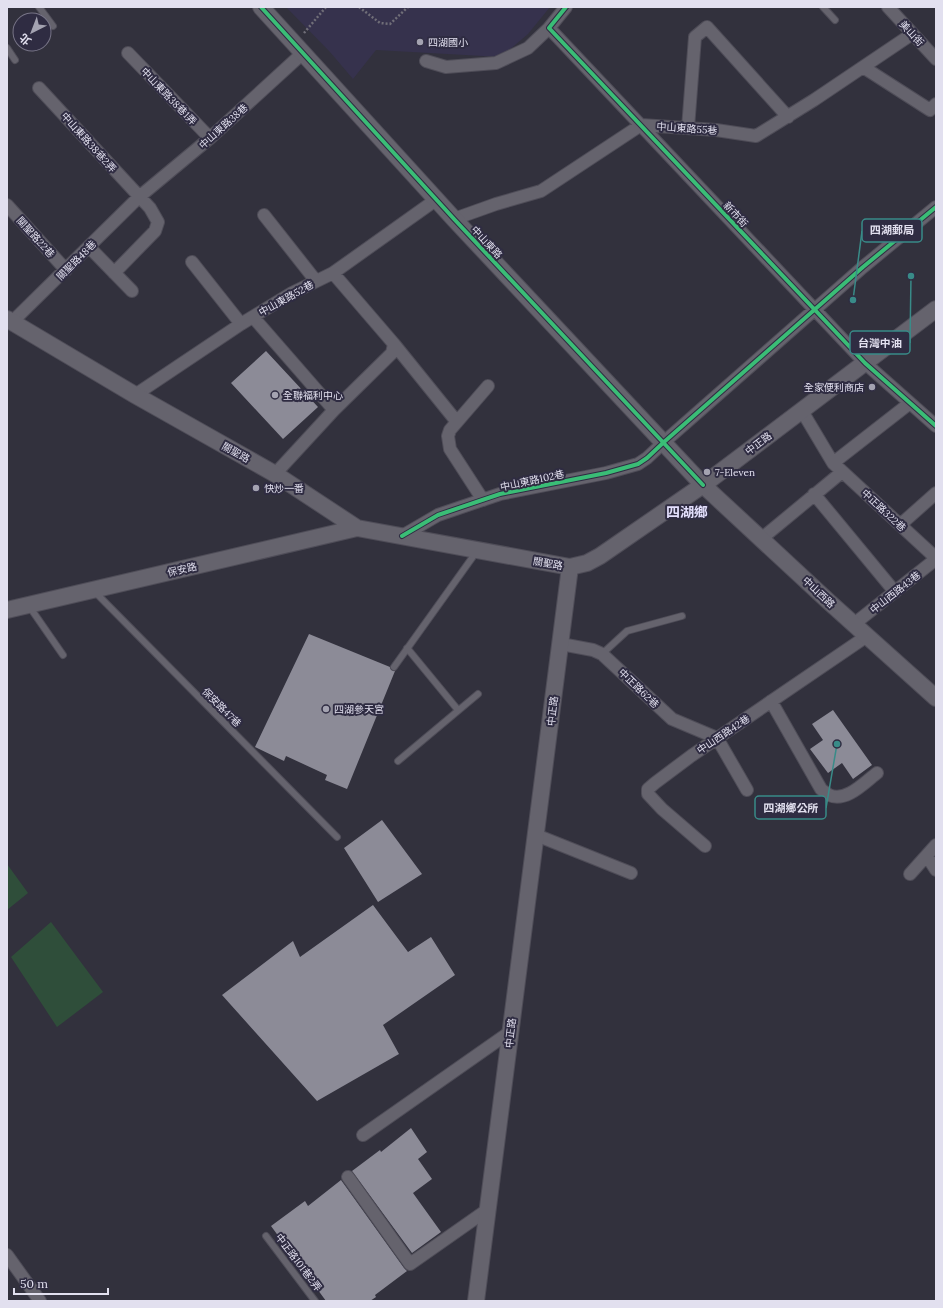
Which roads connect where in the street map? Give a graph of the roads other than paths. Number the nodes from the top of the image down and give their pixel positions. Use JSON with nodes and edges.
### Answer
{"nodes":[{"id":1,"x":39,"y":7,"type":"edge"},
{"id":2,"x":261,"y":7,"type":"edge"},
{"id":3,"x":566,"y":7,"type":"edge"},
{"id":4,"x":823,"y":7,"type":"edge"},
{"id":5,"x":888,"y":7,"type":"edge"},
{"id":6,"x":835,"y":20,"type":"dead end"},
{"id":7,"x":53,"y":26,"type":"dead end"},
{"id":8,"x":549,"y":28,"type":"junction"},
{"id":9,"x":912,"y":34,"type":"junction"},
{"id":10,"x":7,"y":48,"type":"edge"},
{"id":11,"x":304,"y":52,"type":"junction"},
{"id":12,"x":128,"y":53,"type":"dead end"},
{"id":13,"x":936,"y":59,"type":"edge"},
{"id":14,"x":15,"y":60,"type":"dead end"},
{"id":15,"x":426,"y":61,"type":"dead end"},
{"id":16,"x":863,"y":67,"type":"junction"},
{"id":17,"x":39,"y":88,"type":"dead end"},
{"id":18,"x":936,"y":104,"type":"edge"},
{"id":19,"x":788,"y":117,"type":"junction"},
{"id":20,"x":641,"y":125,"type":"junction"},
{"id":21,"x":688,"y":128,"type":"junction"},
{"id":22,"x":210,"y":138,"type":"junction"},
{"id":23,"x":138,"y":197,"type":"junction"},
{"id":24,"x":437,"y":200,"type":"junction"},
{"id":25,"x":7,"y":205,"type":"edge"},
{"id":26,"x":936,"y":207,"type":"edge"},
{"id":27,"x":264,"y":215,"type":"dead end"},
{"id":28,"x":454,"y":219,"type":"junction"},
{"id":29,"x":89,"y":247,"type":"junction"},
{"id":30,"x":192,"y":262,"type":"dead end"},
{"id":31,"x":66,"y":270,"type":"junction"},
{"id":32,"x":114,"y":273,"type":"junction"},
{"id":33,"x":334,"y":273,"type":"junction"},
{"id":34,"x":316,"y":281,"type":"junction"},
{"id":35,"x":132,"y":291,"type":"dead end"},
{"id":36,"x":936,"y":309,"type":"edge"},
{"id":37,"x":816,"y":310,"type":"junction"},
{"id":38,"x":253,"y":317,"type":"junction"},
{"id":39,"x":9,"y":320,"type":"edge"},
{"id":40,"x":241,"y":324,"type":"junction"},
{"id":41,"x":394,"y":344,"type":"junction"},
{"id":42,"x":865,"y":363,"type":"junction"},
{"id":43,"x":488,"y":386,"type":"dead end"},
{"id":44,"x":135,"y":395,"type":"junction"},
{"id":45,"x":910,"y":403,"type":"junction"},
{"id":46,"x":334,"y":410,"type":"junction"},
{"id":47,"x":802,"y":411,"type":"junction"},
{"id":48,"x":457,"y":422,"type":"junction"},
{"id":49,"x":936,"y":426,"type":"edge"},
{"id":50,"x":664,"y":442,"type":"junction"},
{"id":51,"x":833,"y":463,"type":"junction"},
{"id":52,"x":842,"y":472,"type":"junction"},
{"id":53,"x":275,"y":474,"type":"junction"},
{"id":54,"x":703,"y":485,"type":"junction"},
{"id":55,"x":936,"y":493,"type":"edge"},
{"id":56,"x":814,"y":494,"type":"junction"},
{"id":57,"x":483,"y":500,"type":"junction"},
{"id":58,"x":900,"y":524,"type":"junction"},
{"id":59,"x":357,"y":528,"type":"junction"},
{"id":60,"x":402,"y":536,"type":"junction"},
{"id":61,"x":761,"y":539,"type":"junction"},
{"id":62,"x":478,"y":550,"type":"junction"},
{"id":63,"x":936,"y":558,"type":"edge"},
{"id":64,"x":570,"y":567,"type":"junction"},
{"id":65,"x":93,"y":590,"type":"junction"},
{"id":66,"x":895,"y":592,"type":"junction"},
{"id":67,"x":28,"y":605,"type":"junction"},
{"id":68,"x":7,"y":610,"type":"edge"},
{"id":69,"x":682,"y":616,"type":"dead end"},
{"id":70,"x":854,"y":624,"type":"junction"},
{"id":71,"x":867,"y":636,"type":"junction"},
{"id":72,"x":561,"y":644,"type":"junction"},
{"id":73,"x":407,"y":648,"type":"junction"},
{"id":74,"x":602,"y":654,"type":"junction"},
{"id":75,"x":62,"y":656,"type":"dead end"},
{"id":76,"x":394,"y":667,"type":"dead end"},
{"id":77,"x":478,"y":694,"type":"dead end"},
{"id":78,"x":936,"y":698,"type":"edge"},
{"id":79,"x":771,"y":701,"type":"junction"},
{"id":80,"x":458,"y":710,"type":"junction"},
{"id":81,"x":717,"y":738,"type":"junction"},
{"id":82,"x":398,"y":761,"type":"dead end"},
{"id":83,"x":877,"y":773,"type":"dead end"},
{"id":84,"x":747,"y":790,"type":"dead end"},
{"id":85,"x":536,"y":835,"type":"junction"},
{"id":86,"x":337,"y":837,"type":"dead end"},
{"id":87,"x":936,"y":845,"type":"edge"},
{"id":88,"x":705,"y":846,"type":"dead end"},
{"id":89,"x":926,"y":856,"type":"junction"},
{"id":90,"x":936,"y":870,"type":"edge"},
{"id":91,"x":631,"y":873,"type":"dead end"},
{"id":92,"x":910,"y":874,"type":"dead end"},
{"id":93,"x":510,"y":1032,"type":"junction"},
{"id":94,"x":363,"y":1135,"type":"dead end"},
{"id":95,"x":348,"y":1177,"type":"dead end"},
{"id":96,"x":487,"y":1210,"type":"junction"},
{"id":97,"x":266,"y":1236,"type":"dead end"},
{"id":98,"x":7,"y":1255,"type":"edge"},
{"id":99,"x":40,"y":1301,"type":"edge"},
{"id":100,"x":315,"y":1301,"type":"edge"},
{"id":101,"x":476,"y":1301,"type":"edge"}],
"edges":[{"from":1,"to":7,"type":"lane"},
{"from":2,"to":11,"type":"main road","name":"中山東路"},
{"from":3,"to":8,"type":"street"},
{"from":4,"to":6,"type":"lane"},
{"from":5,"to":9,"type":"street","name":"美山街"},
{"from":8,"to":15,"type":"street"},
{"from":8,"to":20,"type":"street","name":"新市街"},
{"from":9,"to":13,"type":"street","name":"美山街"},
{"from":9,"to":16,"type":"street","name":"中山東路55巷"},
{"from":10,"to":14,"type":"lane"},
{"from":11,"to":22,"type":"street","name":"中山東路38巷"},
{"from":11,"to":24,"type":"main road","name":"中山東路"},
{"from":12,"to":22,"type":"street","name":"中山東路38巷1弄"},
{"from":16,"to":18,"type":"street"},
{"from":16,"to":19,"type":"street","name":"中山東路55巷"},
{"from":17,"to":23,"type":"street","name":"中山東路38巷2弄"},
{"from":19,"to":21,"type":"street","name":"中山東路55巷"},
{"from":19,"to":21,"type":"street"},
{"from":20,"to":21,"type":"street","name":"中山東路55巷"},
{"from":20,"to":28,"type":"street"},
{"from":20,"to":37,"type":"street","name":"新市街"},
{"from":22,"to":23,"type":"street","name":"中山東路38巷"},
{"from":23,"to":29,"type":"street","name":"關聖路48巷"},
{"from":23,"to":32,"type":"street","name":"中山東路38巷2弄"},
{"from":24,"to":28,"type":"main road","name":"中山東路"},
{"from":24,"to":33,"type":"street","name":"中山東路52巷"},
{"from":25,"to":31,"type":"street","name":"關聖路22巷"},
{"from":26,"to":37,"type":"street","name":"中山東路102巷"},
{"from":27,"to":34,"type":"street"},
{"from":28,"to":50,"type":"main road","name":"中山東路"},
{"from":29,"to":31,"type":"street","name":"關聖路48巷"},
{"from":29,"to":32,"type":"street"},
{"from":30,"to":40,"type":"street"},
{"from":31,"to":39,"type":"street","name":"關聖路48巷"},
{"from":32,"to":35,"type":"street"},
{"from":33,"to":34,"type":"street","name":"中山東路52巷"},
{"from":33,"to":41,"type":"street"},
{"from":34,"to":38,"type":"street","name":"中山東路52巷"},
{"from":36,"to":42,"type":"main road","name":"中正路"},
{"from":37,"to":42,"type":"street","name":"新市街"},
{"from":37,"to":50,"type":"street","name":"中山東路102巷"},
{"from":38,"to":40,"type":"street","name":"中山東路52巷"},
{"from":38,"to":46,"type":"street"},
{"from":39,"to":44,"type":"main road","name":"關聖路"},
{"from":40,"to":44,"type":"street","name":"中山東路52巷"},
{"from":41,"to":46,"type":"street"},
{"from":41,"to":48,"type":"street"},
{"from":42,"to":45,"type":"street","name":"新市街"},
{"from":42,"to":47,"type":"main road","name":"中正路"},
{"from":43,"to":48,"type":"street"},
{"from":44,"to":53,"type":"main road","name":"關聖路"},
{"from":45,"to":49,"type":"street","name":"新市街"},
{"from":45,"to":51,"type":"street"},
{"from":46,"to":53,"type":"street"},
{"from":47,"to":51,"type":"street","name":"中正路322巷"},
{"from":47,"to":54,"type":"main road","name":"中正路"},
{"from":48,"to":57,"type":"street"},
{"from":50,"to":54,"type":"main road","name":"中山東路"},
{"from":50,"to":57,"type":"street","name":"中山東路102巷"},
{"from":51,"to":52,"type":"street","name":"中正路322巷"},
{"from":52,"to":56,"type":"street"},
{"from":52,"to":58,"type":"street","name":"中正路322巷"},
{"from":53,"to":59,"type":"main road","name":"關聖路"},
{"from":54,"to":61,"type":"main road","name":"中山西路"},
{"from":54,"to":64,"type":"main road","name":"中正路"},
{"from":55,"to":58,"type":"street"},
{"from":56,"to":61,"type":"street"},
{"from":56,"to":66,"type":"street"},
{"from":57,"to":60,"type":"street","name":"中山東路102巷"},
{"from":58,"to":63,"type":"street","name":"中正路322巷"},
{"from":59,"to":60,"type":"main road","name":"關聖路"},
{"from":59,"to":65,"type":"main road","name":"保安路"},
{"from":60,"to":62,"type":"main road","name":"關聖路"},
{"from":61,"to":70,"type":"main road","name":"中山西路"},
{"from":62,"to":64,"type":"main road","name":"關聖路"},
{"from":62,"to":73,"type":"lane"},
{"from":63,"to":66,"type":"street","name":"中山西路43巷"},
{"from":64,"to":72,"type":"main road","name":"中正路"},
{"from":65,"to":67,"type":"main road","name":"保安路"},
{"from":65,"to":86,"type":"lane","name":"保安路47巷"},
{"from":66,"to":70,"type":"street","name":"中山西路43巷"},
{"from":67,"to":68,"type":"main road","name":"保安路"},
{"from":67,"to":75,"type":"lane"},
{"from":69,"to":74,"type":"lane"},
{"from":70,"to":71,"type":"main road","name":"中山西路"},
{"from":71,"to":78,"type":"main road","name":"中山西路"},
{"from":71,"to":79,"type":"street","name":"中山西路42巷"},
{"from":72,"to":74,"type":"street","name":"中正路62巷"},
{"from":72,"to":85,"type":"main road","name":"中正路"},
{"from":73,"to":76,"type":"lane"},
{"from":73,"to":80,"type":"lane"},
{"from":74,"to":81,"type":"street","name":"中正路62巷"},
{"from":77,"to":80,"type":"lane"},
{"from":79,"to":81,"type":"street","name":"中山西路42巷"},
{"from":79,"to":83,"type":"street"},
{"from":80,"to":82,"type":"lane"},
{"from":81,"to":84,"type":"street"},
{"from":81,"to":88,"type":"street","name":"中山西路42巷"},
{"from":85,"to":91,"type":"street"},
{"from":85,"to":93,"type":"main road","name":"中正路"},
{"from":87,"to":89,"type":"street"},
{"from":89,"to":90,"type":"street"},
{"from":89,"to":92,"type":"street"},
{"from":93,"to":94,"type":"street"},
{"from":93,"to":96,"type":"main road","name":"中正路"},
{"from":95,"to":96,"type":"street"},
{"from":96,"to":101,"type":"main road","name":"中正路"},
{"from":97,"to":100,"type":"lane","name":"中正路101巷2弄"},
{"from":98,"to":99,"type":"street"}]}
